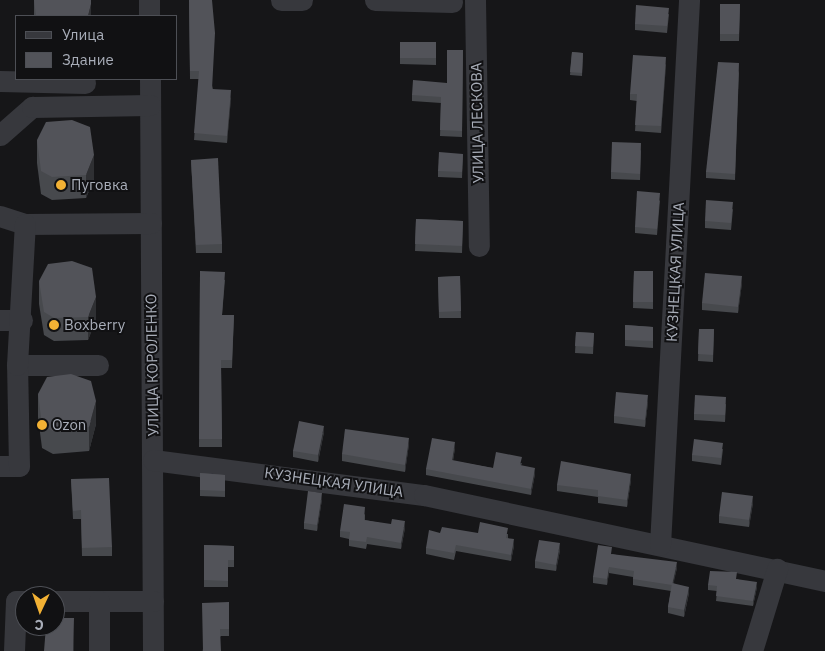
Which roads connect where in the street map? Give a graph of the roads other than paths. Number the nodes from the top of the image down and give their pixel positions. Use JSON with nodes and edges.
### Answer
{"nodes":[{"id":1,"x":149,"y":0,"type":"edge"},
{"id":2,"x":281,"y":0,"type":"edge"},
{"id":3,"x":302,"y":0,"type":"edge"},
{"id":4,"x":375,"y":0,"type":"edge"},
{"id":5,"x":475,"y":0,"type":"edge"},
{"id":6,"x":689,"y":0,"type":"edge"},
{"id":7,"x":452,"y":2,"type":"dead end"},
{"id":8,"x":149,"y":15,"type":"edge"},
{"id":9,"x":150,"y":80,"type":"edge"},
{"id":10,"x":0,"y":81,"type":"edge"},
{"id":11,"x":85,"y":83,"type":"dead end"},
{"id":12,"x":150,"y":105,"type":"junction"},
{"id":13,"x":0,"y":135,"type":"edge"},
{"id":14,"x":0,"y":216,"type":"edge"},
{"id":15,"x":151,"y":223,"type":"junction"},
{"id":16,"x":24,"y":224,"type":"junction"},
{"id":17,"x":479,"y":246,"type":"dead end"},
{"id":18,"x":0,"y":320,"type":"edge"},
{"id":19,"x":22,"y":320,"type":"junction"},
{"id":20,"x":98,"y":365,"type":"dead end"},
{"id":21,"x":17,"y":366,"type":"junction"},
{"id":22,"x":153,"y":460,"type":"junction"},
{"id":23,"x":0,"y":466,"type":"edge"},
{"id":24,"x":660,"y":545,"type":"junction"},
{"id":25,"x":777,"y":569,"type":"junction"},
{"id":26,"x":825,"y":581,"type":"edge"},
{"id":27,"x":65,"y":601,"type":"edge"},
{"id":28,"x":99,"y":601,"type":"junction"},
{"id":29,"x":153,"y":601,"type":"junction"},
{"id":30,"x":15,"y":626,"type":"edge"},
{"id":31,"x":14,"y":651,"type":"edge"},
{"id":32,"x":99,"y":651,"type":"edge"},
{"id":33,"x":153,"y":651,"type":"edge"},
{"id":34,"x":752,"y":651,"type":"edge"}],
"edges":[{"from":1,"to":8,"type":"street"},
{"from":2,"to":3,"type":"street"},
{"from":4,"to":7,"type":"street"},
{"from":5,"to":17,"type":"street","name":"УЛИЦА ЛЕСКОВА"},
{"from":6,"to":24,"type":"street","name":"КУЗНЕЦКАЯ УЛИЦА"},
{"from":9,"to":12,"type":"street","name":"УЛИЦА КОРОЛЕНКО"},
{"from":10,"to":11,"type":"street"},
{"from":12,"to":13,"type":"street"},
{"from":12,"to":15,"type":"street","name":"УЛИЦА КОРОЛЕНКО"},
{"from":14,"to":16,"type":"street"},
{"from":15,"to":16,"type":"street"},
{"from":15,"to":22,"type":"street","name":"УЛИЦА КОРОЛЕНКО"},
{"from":16,"to":19,"type":"street"},
{"from":18,"to":19,"type":"street"},
{"from":19,"to":21,"type":"street"},
{"from":20,"to":21,"type":"street"},
{"from":21,"to":23,"type":"street"},
{"from":22,"to":24,"type":"street","name":"КУЗНЕЦКАЯ УЛИЦА"},
{"from":22,"to":29,"type":"street","name":"УЛИЦА КОРОЛЕНКО"},
{"from":24,"to":25,"type":"street","name":"КУЗНЕЦКАЯ УЛИЦА"},
{"from":25,"to":26,"type":"street","name":"КУЗНЕЦКАЯ УЛИЦА"},
{"from":25,"to":34,"type":"street"},
{"from":27,"to":28,"type":"street"},
{"from":28,"to":29,"type":"street"},
{"from":28,"to":32,"type":"street"},
{"from":29,"to":33,"type":"street","name":"УЛИЦА КОРОЛЕНКО"},
{"from":30,"to":31,"type":"street"}]}
